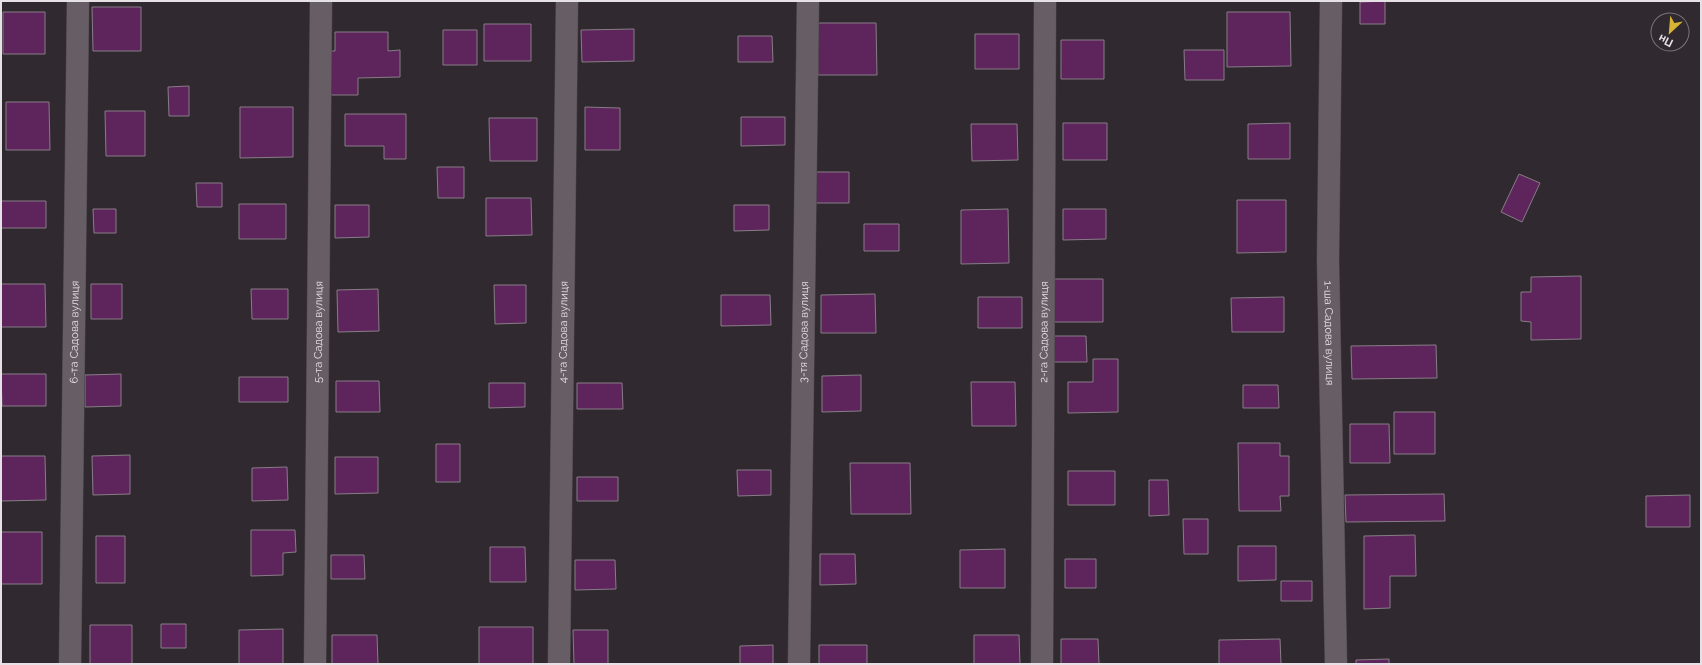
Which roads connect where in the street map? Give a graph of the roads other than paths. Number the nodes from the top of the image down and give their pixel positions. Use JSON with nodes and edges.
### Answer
{"nodes":[{"id":1,"x":78,"y":1,"type":"edge"},
{"id":2,"x":321,"y":1,"type":"edge"},
{"id":3,"x":567,"y":1,"type":"edge"},
{"id":4,"x":808,"y":1,"type":"edge"},
{"id":5,"x":1045,"y":1,"type":"edge"},
{"id":6,"x":1332,"y":1,"type":"edge"},
{"id":7,"x":70,"y":664,"type":"edge"},
{"id":8,"x":315,"y":664,"type":"edge"},
{"id":9,"x":559,"y":664,"type":"edge"},
{"id":10,"x":799,"y":664,"type":"edge"},
{"id":11,"x":1042,"y":664,"type":"edge"},
{"id":12,"x":1336,"y":664,"type":"edge"}],
"edges":[{"from":1,"to":7,"type":"street","name":"6-та Садова вулиця"},
{"from":2,"to":8,"type":"street","name":"5-та Садова вулиця"},
{"from":3,"to":9,"type":"street","name":"4-та Садова вулиця"},
{"from":4,"to":10,"type":"street","name":"3-тя Садова вулиця"},
{"from":5,"to":11,"type":"street","name":"2-га Садова вулиця"},
{"from":6,"to":12,"type":"street","name":"1-ша Садова вулиця"}]}
